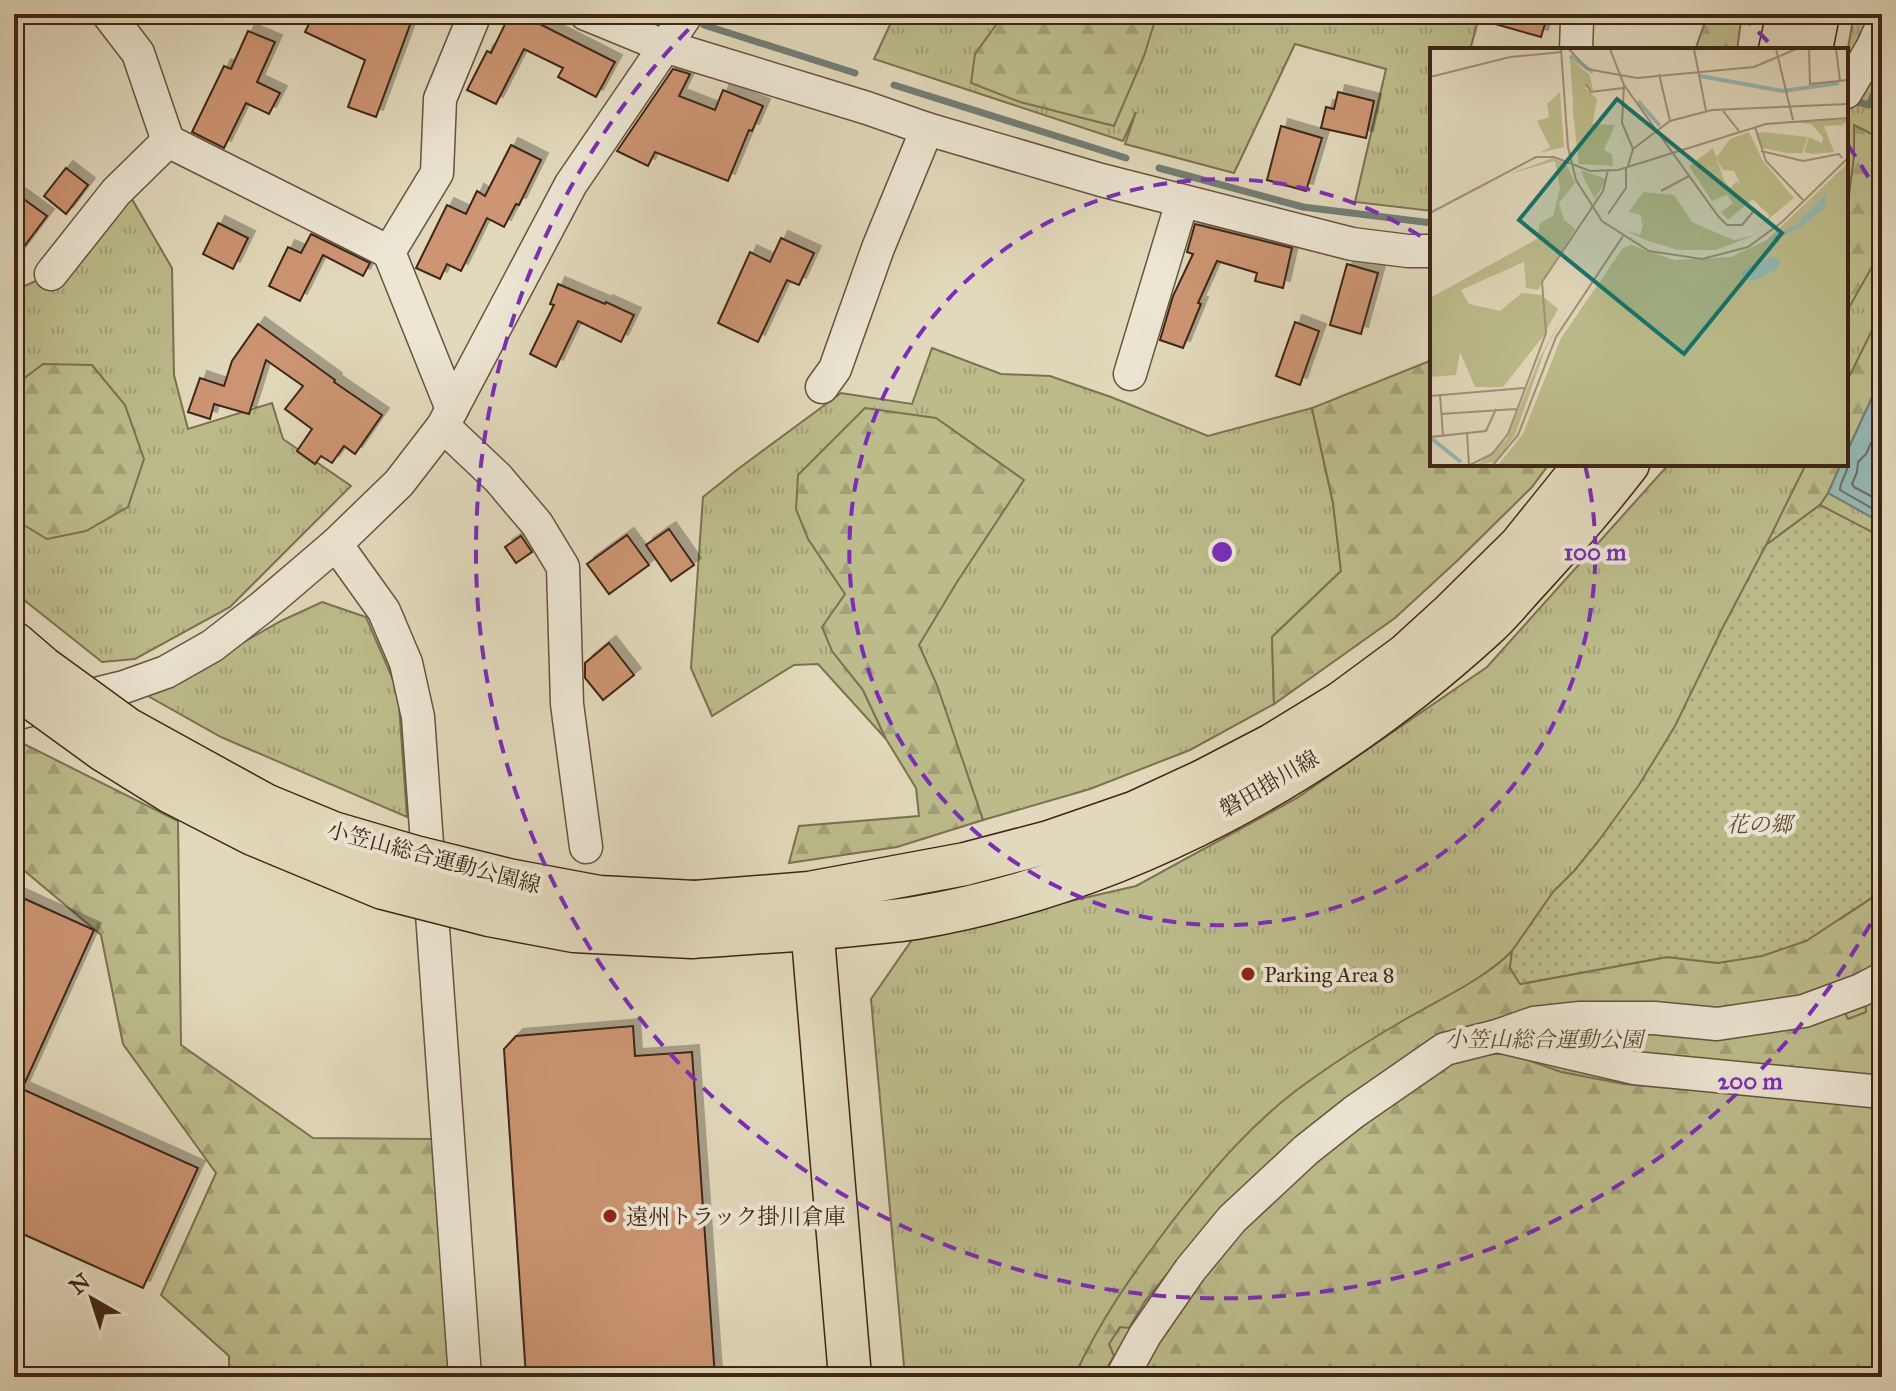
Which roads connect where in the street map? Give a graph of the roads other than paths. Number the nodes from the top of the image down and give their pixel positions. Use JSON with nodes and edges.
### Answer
{"nodes":[{"id":1,"x":108,"y":14,"type":"edge"},
{"id":2,"x":475,"y":14,"type":"edge"},
{"id":3,"x":586,"y":14,"type":"edge"},
{"id":4,"x":687,"y":14,"type":"edge"},
{"id":5,"x":1788,"y":14,"type":"edge"},
{"id":6,"x":1818,"y":14,"type":"edge"},
{"id":7,"x":1882,"y":26,"type":"edge"},
{"id":8,"x":664,"y":46,"type":"junction"},
{"id":9,"x":1780,"y":48,"type":"edge"},
{"id":10,"x":1811,"y":48,"type":"edge"},
{"id":11,"x":1848,"y":89,"type":"edge"},
{"id":12,"x":927,"y":129,"type":"junction"},
{"id":13,"x":168,"y":141,"type":"junction"},
{"id":14,"x":1182,"y":202,"type":"junction"},
{"id":15,"x":1430,"y":251,"type":"edge"},
{"id":16,"x":389,"y":252,"type":"junction"},
{"id":17,"x":51,"y":274,"type":"dead end"},
{"id":18,"x":1130,"y":374,"type":"dead end"},
{"id":19,"x":822,"y":387,"type":"dead end"},
{"id":20,"x":447,"y":417,"type":"junction"},
{"id":21,"x":1584,"y":466,"type":"edge"},
{"id":22,"x":1626,"y":466,"type":"edge"},
{"id":23,"x":336,"y":544,"type":"junction"},
{"id":24,"x":24,"y":665,"type":"edge"},
{"id":25,"x":14,"y":714,"type":"edge"},
{"id":26,"x":586,"y":847,"type":"dead end"},
{"id":27,"x":811,"y":911,"type":"junction"},
{"id":28,"x":1882,"y":979,"type":"edge"},
{"id":29,"x":1497,"y":1036,"type":"junction"},
{"id":30,"x":1882,"y":1092,"type":"edge"},
{"id":31,"x":465,"y":1377,"type":"edge"},
{"id":32,"x":850,"y":1377,"type":"edge"},
{"id":33,"x":1122,"y":1377,"type":"edge"}],
"edges":[{"from":1,"to":13,"type":"street"},
{"from":2,"to":16,"type":"street"},
{"from":3,"to":8,"type":"street"},
{"from":4,"to":8,"type":"street"},
{"from":5,"to":9,"type":"main road"},
{"from":6,"to":10,"type":"main road"},
{"from":7,"to":11,"type":"street"},
{"from":8,"to":12,"type":"street"},
{"from":8,"to":20,"type":"street"},
{"from":12,"to":14,"type":"street"},
{"from":12,"to":19,"type":"street"},
{"from":13,"to":16,"type":"street"},
{"from":13,"to":17,"type":"street"},
{"from":14,"to":15,"type":"street"},
{"from":14,"to":18,"type":"street"},
{"from":16,"to":20,"type":"street"},
{"from":20,"to":23,"type":"street"},
{"from":20,"to":26,"type":"street"},
{"from":21,"to":27,"type":"main road","name":"磐田掛川線"},
{"from":22,"to":27,"type":"main road","name":"磐田掛川線"},
{"from":23,"to":25,"type":"street"},
{"from":23,"to":31,"type":"street"},
{"from":24,"to":27,"type":"main road","name":"小笠山総合運動公園線","bridge":true},
{"from":27,"to":32,"type":"main road"},
{"from":28,"to":29,"type":"street"},
{"from":29,"to":30,"type":"street"},
{"from":29,"to":33,"type":"street"}]}
